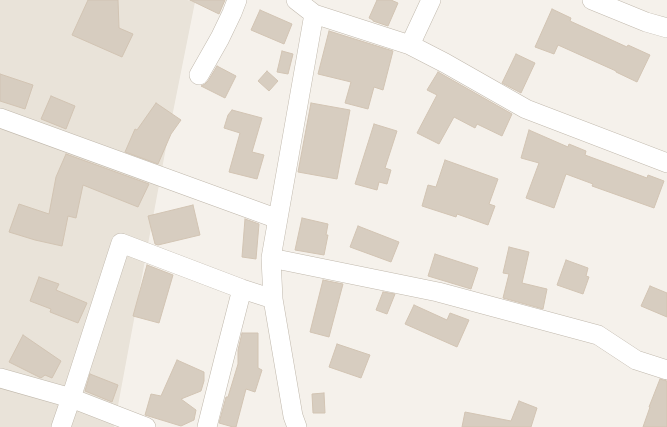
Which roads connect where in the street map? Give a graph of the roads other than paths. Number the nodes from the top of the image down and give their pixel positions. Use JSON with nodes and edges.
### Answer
{"nodes":[{"id":1,"x":237,"y":0,"type":"edge"},
{"id":2,"x":296,"y":0,"type":"edge"},
{"id":3,"x":431,"y":0,"type":"edge"},
{"id":4,"x":592,"y":0,"type":"edge"},
{"id":5,"x":314,"y":14,"type":"junction"},
{"id":6,"x":667,"y":28,"type":"edge"},
{"id":7,"x":410,"y":45,"type":"junction"},
{"id":8,"x":199,"y":75,"type":"dead end"},
{"id":9,"x":0,"y":118,"type":"edge"},
{"id":10,"x":667,"y":163,"type":"edge"},
{"id":11,"x":278,"y":219,"type":"junction"},
{"id":12,"x":272,"y":258,"type":"junction"},
{"id":13,"x":242,"y":288,"type":"junction"},
{"id":14,"x":273,"y":298,"type":"junction"},
{"id":15,"x":667,"y":370,"type":"edge"},
{"id":16,"x":0,"y":378,"type":"edge"},
{"id":17,"x":72,"y":398,"type":"junction"},
{"id":18,"x":60,"y":427,"type":"edge"},
{"id":19,"x":146,"y":427,"type":"edge"},
{"id":20,"x":207,"y":427,"type":"edge"},
{"id":21,"x":297,"y":427,"type":"edge"}],
"edges":[{"from":1,"to":8,"type":"street"},
{"from":2,"to":5,"type":"street"},
{"from":3,"to":7,"type":"street"},
{"from":4,"to":6,"type":"street"},
{"from":5,"to":7,"type":"street"},
{"from":5,"to":11,"type":"street"},
{"from":7,"to":10,"type":"street"},
{"from":9,"to":11,"type":"street"},
{"from":11,"to":12,"type":"street"},
{"from":12,"to":14,"type":"street"},
{"from":12,"to":15,"type":"street"},
{"from":13,"to":14,"type":"street"},
{"from":13,"to":17,"type":"street"},
{"from":13,"to":20,"type":"street"},
{"from":14,"to":21,"type":"street"},
{"from":16,"to":17,"type":"street"},
{"from":17,"to":18,"type":"street"},
{"from":17,"to":19,"type":"street"}]}
